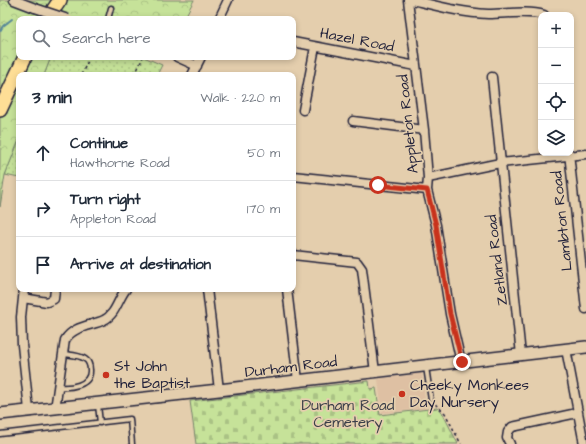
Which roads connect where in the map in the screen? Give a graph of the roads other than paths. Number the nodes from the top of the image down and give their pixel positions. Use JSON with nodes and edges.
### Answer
{"nodes":[{"id":1,"x":14,"y":0,"type":"edge"},
{"id":2,"x":60,"y":0,"type":"edge"},
{"id":3,"x":228,"y":0,"type":"edge"},
{"id":4,"x":408,"y":0,"type":"edge"},
{"id":5,"x":412,"y":0,"type":"edge"},
{"id":6,"x":111,"y":8,"type":"dead end"},
{"id":7,"x":538,"y":14,"type":"edge"},
{"id":8,"x":49,"y":16,"type":"edge"},
{"id":9,"x":59,"y":16,"type":"edge"},
{"id":10,"x":109,"y":16,"type":"edge"},
{"id":11,"x":220,"y":16,"type":"edge"},
{"id":12,"x":296,"y":43,"type":"edge"},
{"id":13,"x":315,"y":47,"type":"junction"},
{"id":14,"x":23,"y":60,"type":"edge"},
{"id":15,"x":184,"y":60,"type":"edge"},
{"id":16,"x":200,"y":60,"type":"edge"},
{"id":17,"x":197,"y":66,"type":"junction"},
{"id":18,"x":416,"y":66,"type":"junction"},
{"id":19,"x":17,"y":72,"type":"edge"},
{"id":20,"x":194,"y":72,"type":"edge"},
{"id":21,"x":16,"y":75,"type":"edge"},
{"id":22,"x":492,"y":77,"type":"dead end"},
{"id":23,"x":0,"y":110,"type":"edge"},
{"id":24,"x":303,"y":110,"type":"dead end"},
{"id":25,"x":353,"y":121,"type":"dead end"},
{"id":26,"x":424,"y":130,"type":"junction"},
{"id":27,"x":574,"y":154,"type":"edge"},
{"id":28,"x":586,"y":154,"type":"edge"},
{"id":29,"x":554,"y":156,"type":"edge"},
{"id":30,"x":569,"y":156,"type":"edge"},
{"id":31,"x":500,"y":163,"type":"junction"},
{"id":32,"x":296,"y":176,"type":"edge"},
{"id":33,"x":428,"y":178,"type":"junction"},
{"id":34,"x":427,"y":190,"type":"junction"},
{"id":35,"x":296,"y":255,"type":"edge"},
{"id":36,"x":55,"y":292,"type":"edge"},
{"id":37,"x":124,"y":292,"type":"edge"},
{"id":38,"x":208,"y":292,"type":"edge"},
{"id":39,"x":287,"y":292,"type":"edge"},
{"id":40,"x":23,"y":293,"type":"edge"},
{"id":41,"x":586,"y":309,"type":"edge"},
{"id":42,"x":586,"y":347,"type":"edge"},
{"id":43,"x":566,"y":350,"type":"junction"},
{"id":44,"x":63,"y":354,"type":"junction"},
{"id":45,"x":521,"y":355,"type":"junction"},
{"id":46,"x":462,"y":362,"type":"junction"},
{"id":47,"x":426,"y":366,"type":"junction"},
{"id":48,"x":375,"y":372,"type":"junction"},
{"id":49,"x":298,"y":381,"type":"junction"},
{"id":50,"x":58,"y":387,"type":"junction"},
{"id":51,"x":219,"y":390,"type":"junction"},
{"id":52,"x":431,"y":400,"type":"road end"},
{"id":53,"x":98,"y":403,"type":"junction"},
{"id":54,"x":55,"y":409,"type":"junction"},
{"id":55,"x":29,"y":410,"type":"junction"},
{"id":56,"x":578,"y":413,"type":"junction"},
{"id":57,"x":0,"y":414,"type":"edge"},
{"id":58,"x":100,"y":423,"type":"junction"},
{"id":59,"x":0,"y":434,"type":"edge"},
{"id":60,"x":132,"y":444,"type":"edge"},
{"id":61,"x":510,"y":444,"type":"edge"},
{"id":62,"x":584,"y":444,"type":"edge"}],
"edges":[{"from":1,"to":9,"type":"street","bridge":true},
{"from":2,"to":8,"type":"main road"},
{"from":3,"to":11,"type":"street"},
{"from":4,"to":18,"type":"street","name":"Appleton Road"},
{"from":5,"to":7,"type":"street"},
{"from":6,"to":10,"type":"lane"},
{"from":12,"to":13,"type":"street","name":"Hazel Road"},
{"from":13,"to":18,"type":"street","name":"Hazel Road"},
{"from":13,"to":24,"type":"street"},
{"from":14,"to":19,"type":"main road"},
{"from":15,"to":17,"type":"street"},
{"from":16,"to":17,"type":"street"},
{"from":17,"to":20,"type":"street"},
{"from":18,"to":26,"type":"street","name":"Appleton Road"},
{"from":21,"to":23,"type":"main road"},
{"from":22,"to":31,"type":"street","name":"Zetland Road"},
{"from":25,"to":26,"type":"street"},
{"from":26,"to":33,"type":"street","name":"Appleton Road"},
{"from":27,"to":28,"type":"street"},
{"from":29,"to":31,"type":"street"},
{"from":30,"to":41,"type":"street","name":"Lambton Road"},
{"from":31,"to":33,"type":"street"},
{"from":31,"to":45,"type":"street","name":"Zetland Road"},
{"from":32,"to":34,"type":"street"},
{"from":33,"to":34,"type":"street","name":"Appleton Road"},
{"from":34,"to":46,"type":"street","name":"Appleton Road"},
{"from":35,"to":48,"type":"street"},
{"from":36,"to":40,"type":"street"},
{"from":37,"to":44,"type":"street"},
{"from":38,"to":51,"type":"street"},
{"from":39,"to":49,"type":"street"},
{"from":40,"to":55,"type":"street"},
{"from":42,"to":43,"type":"street","name":"Durham Road"},
{"from":43,"to":45,"type":"street","name":"Durham Road"},
{"from":43,"to":56,"type":"street"},
{"from":44,"to":50,"type":"street"},
{"from":44,"to":50,"type":"lane"},
{"from":45,"to":46,"type":"street","name":"Durham Road"},
{"from":46,"to":47,"type":"street","name":"Durham Road"},
{"from":47,"to":48,"type":"street","name":"Durham Road"},
{"from":47,"to":52,"type":"lane"},
{"from":48,"to":49,"type":"street","name":"Durham Road"},
{"from":49,"to":51,"type":"street","name":"Durham Road"},
{"from":50,"to":54,"type":"street"},
{"from":51,"to":53,"type":"street","name":"Durham Road"},
{"from":53,"to":54,"type":"street","name":"Durham Road"},
{"from":53,"to":58,"type":"lane"},
{"from":54,"to":55,"type":"street","name":"Durham Road"},
{"from":55,"to":57,"type":"street","name":"Durham Road"},
{"from":56,"to":61,"type":"street"},
{"from":56,"to":62,"type":"street"},
{"from":58,"to":59,"type":"lane"},
{"from":58,"to":60,"type":"lane"}]}
